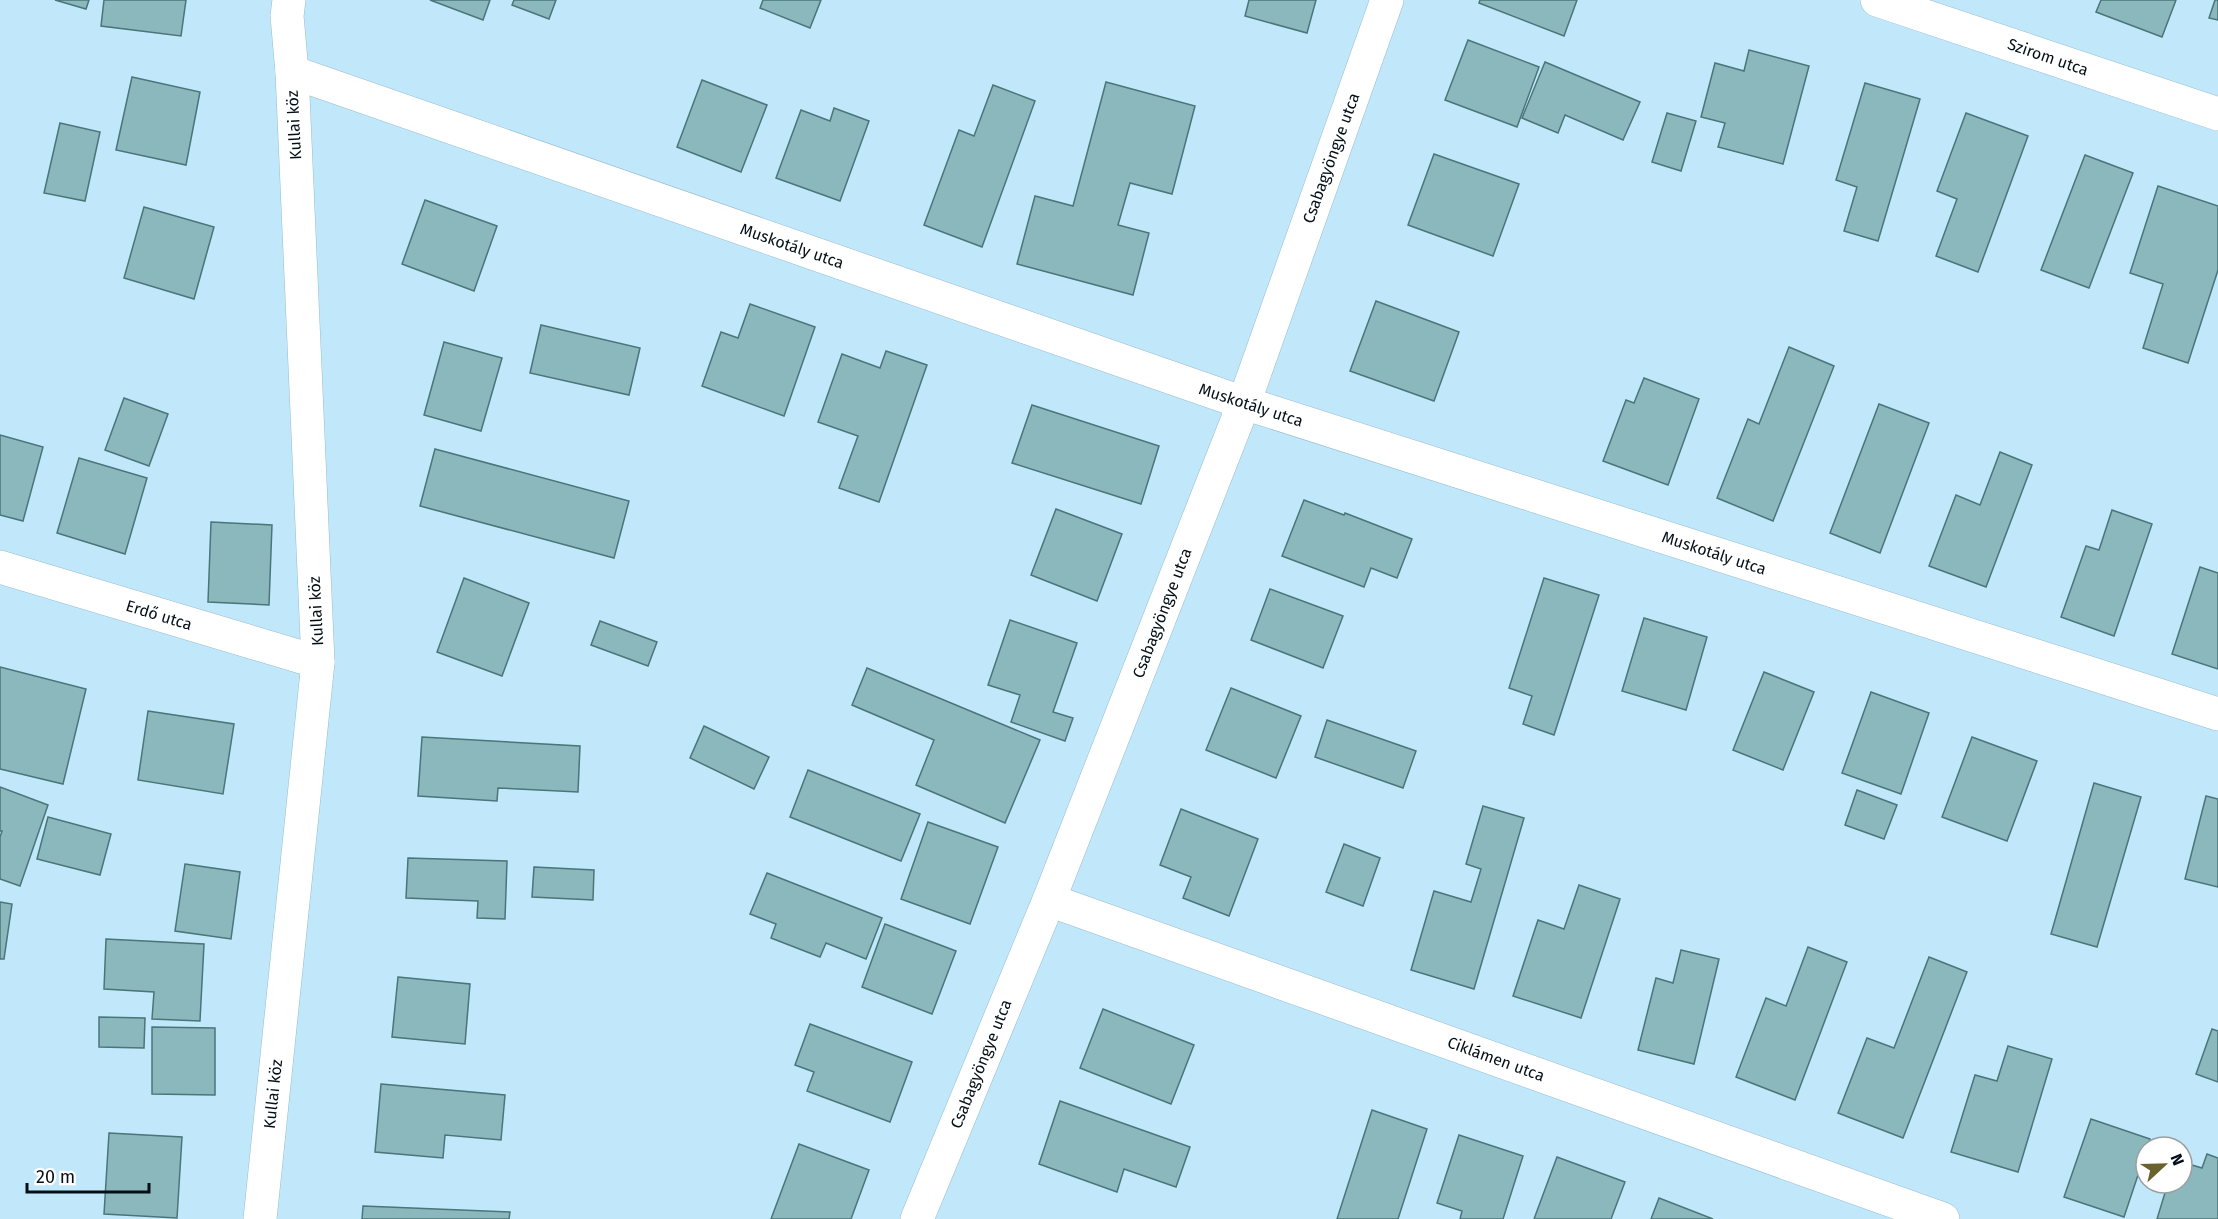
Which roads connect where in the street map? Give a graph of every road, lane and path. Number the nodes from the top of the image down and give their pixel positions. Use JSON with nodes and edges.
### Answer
{"nodes":[{"id":1,"x":289,"y":0,"type":"edge"},
{"id":2,"x":1388,"y":0,"type":"edge"},
{"id":3,"x":1877,"y":0,"type":"edge"},
{"id":4,"x":292,"y":72,"type":"junction"},
{"id":5,"x":2218,"y":114,"type":"edge"},
{"id":6,"x":1244,"y":403,"type":"junction"},
{"id":7,"x":0,"y":567,"type":"edge"},
{"id":8,"x":318,"y":662,"type":"junction"},
{"id":9,"x":2218,"y":714,"type":"edge"},
{"id":10,"x":1049,"y":900,"type":"junction"},
{"id":11,"x":260,"y":1219,"type":"edge"},
{"id":12,"x":917,"y":1219,"type":"edge"},
{"id":13,"x":1943,"y":1219,"type":"edge"}],
"edges":[{"from":1,"to":4,"type":"street","name":"Kullai köz"},
{"from":2,"to":6,"type":"street","name":"Csabagyöngye utca"},
{"from":3,"to":5,"type":"street","name":"Szirom utca"},
{"from":4,"to":6,"type":"street","name":"Muskotály utca"},
{"from":4,"to":8,"type":"street","name":"Kullai köz"},
{"from":6,"to":9,"type":"street","name":"Muskotály utca"},
{"from":6,"to":10,"type":"street","name":"Csabagyöngye utca"},
{"from":7,"to":8,"type":"street","name":"Erdő utca"},
{"from":8,"to":11,"type":"street","name":"Kullai köz"},
{"from":10,"to":12,"type":"street","name":"Csabagyöngye utca"},
{"from":10,"to":13,"type":"street","name":"Ciklámen utca"}]}
